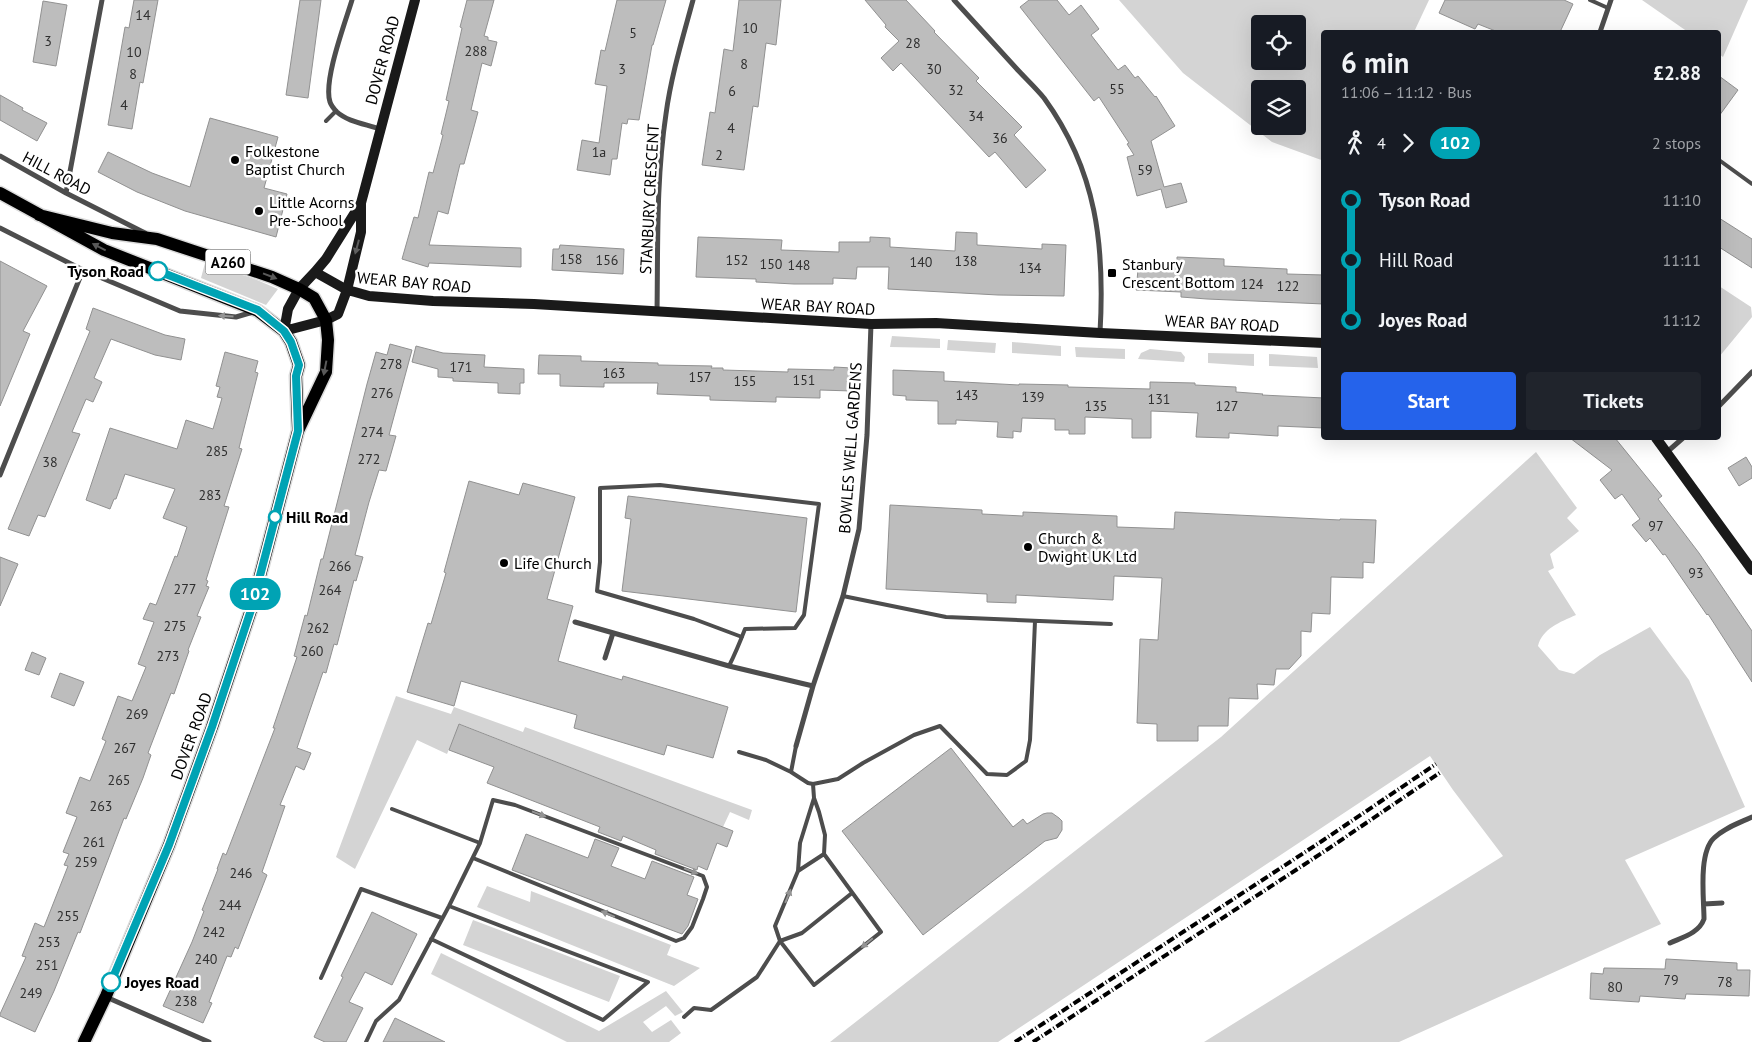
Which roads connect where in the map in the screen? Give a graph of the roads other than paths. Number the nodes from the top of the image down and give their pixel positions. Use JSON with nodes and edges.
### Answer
{"nodes":[{"id":1,"x":102,"y":0,"type":"edge"},
{"id":2,"x":352,"y":0,"type":"edge"},
{"id":3,"x":415,"y":0,"type":"edge"},
{"id":4,"x":693,"y":0,"type":"edge"},
{"id":5,"x":954,"y":0,"type":"edge"},
{"id":6,"x":1590,"y":0,"type":"edge"},
{"id":7,"x":1611,"y":0,"type":"edge"},
{"id":8,"x":1608,"y":8,"type":"junction"},
{"id":9,"x":1601,"y":30,"type":"edge"},
{"id":10,"x":336,"y":111,"type":"junction"},
{"id":11,"x":326,"y":121,"type":"dead end"},
{"id":12,"x":380,"y":129,"type":"junction"},
{"id":13,"x":0,"y":156,"type":"edge"},
{"id":14,"x":1721,"y":161,"type":"edge"},
{"id":15,"x":1752,"y":184,"type":"edge"},
{"id":16,"x":0,"y":192,"type":"edge"},
{"id":17,"x":66,"y":193,"type":"junction"},
{"id":18,"x":361,"y":204,"type":"junction"},
{"id":19,"x":39,"y":215,"type":"junction"},
{"id":20,"x":0,"y":228,"type":"edge"},
{"id":21,"x":157,"y":239,"type":"junction"},
{"id":22,"x":83,"y":270,"type":"junction"},
{"id":23,"x":315,"y":272,"type":"junction"},
{"id":24,"x":299,"y":289,"type":"junction"},
{"id":25,"x":347,"y":290,"type":"junction"},
{"id":26,"x":258,"y":310,"type":"junction"},
{"id":27,"x":657,"y":312,"type":"junction"},
{"id":28,"x":326,"y":320,"type":"junction"},
{"id":29,"x":872,"y":324,"type":"junction"},
{"id":30,"x":284,"y":331,"type":"junction"},
{"id":31,"x":1100,"y":333,"type":"junction"},
{"id":32,"x":1321,"y":343,"type":"edge"},
{"id":33,"x":1752,"y":372,"type":"edge"},
{"id":34,"x":1721,"y":404,"type":"edge"},
{"id":35,"x":298,"y":431,"type":"junction"},
{"id":36,"x":1658,"y":440,"type":"edge"},
{"id":37,"x":1681,"y":440,"type":"edge"},
{"id":38,"x":1667,"y":452,"type":"junction"},
{"id":39,"x":0,"y":475,"type":"edge"},
{"id":40,"x":1752,"y":570,"type":"edge"},
{"id":41,"x":843,"y":596,"type":"junction"},
{"id":42,"x":1035,"y":621,"type":"junction"},
{"id":43,"x":575,"y":622,"type":"dead end"},
{"id":44,"x":1111,"y":624,"type":"dead end"},
{"id":45,"x":613,"y":633,"type":"junction"},
{"id":46,"x":742,"y":637,"type":"junction"},
{"id":47,"x":605,"y":658,"type":"dead end"},
{"id":48,"x":729,"y":666,"type":"junction"},
{"id":49,"x":813,"y":686,"type":"junction"},
{"id":50,"x":796,"y":746,"type":"joint"},
{"id":51,"x":739,"y":752,"type":"dead end"},
{"id":52,"x":791,"y":772,"type":"junction"},
{"id":53,"x":813,"y":784,"type":"junction"},
{"id":54,"x":814,"y":798,"type":"junction"},
{"id":55,"x":392,"y":809,"type":"dead end"},
{"id":56,"x":1752,"y":817,"type":"edge"},
{"id":57,"x":480,"y":843,"type":"junction"},
{"id":58,"x":824,"y":854,"type":"junction"},
{"id":59,"x":473,"y":858,"type":"junction"},
{"id":60,"x":798,"y":870,"type":"junction"},
{"id":61,"x":852,"y":893,"type":"junction"},
{"id":62,"x":1722,"y":903,"type":"dead end"},
{"id":63,"x":1704,"y":904,"type":"junction"},
{"id":64,"x":449,"y":906,"type":"junction"},
{"id":65,"x":442,"y":918,"type":"junction"},
{"id":66,"x":432,"y":939,"type":"junction"},
{"id":67,"x":780,"y":941,"type":"junction"},
{"id":68,"x":1670,"y":942,"type":"dead end"},
{"id":69,"x":321,"y":978,"type":"dead end"},
{"id":70,"x":106,"y":996,"type":"junction"},
{"id":71,"x":684,"y":1017,"type":"dead end"},
{"id":72,"x":84,"y":1042,"type":"edge"},
{"id":73,"x":209,"y":1042,"type":"edge"},
{"id":74,"x":366,"y":1042,"type":"edge"}],
"edges":[{"from":1,"to":17,"type":"street"},
{"from":2,"to":10,"type":"street"},
{"from":3,"to":12,"type":"street","name":"DOVER ROAD"},
{"from":4,"to":27,"type":"street","name":"STANBURY CRESCENT"},
{"from":5,"to":31,"type":"street"},
{"from":6,"to":8,"type":"lane"},
{"from":7,"to":8,"type":"street"},
{"from":8,"to":9,"type":"street"},
{"from":10,"to":11,"type":"lane"},
{"from":10,"to":12,"type":"street","name":"DOVER ROAD"},
{"from":12,"to":18,"type":"street","name":"DOVER ROAD"},
{"from":13,"to":17,"type":"street","name":"HILL ROAD"},
{"from":14,"to":15,"type":"lane"},
{"from":16,"to":19,"type":"main road","number":"A260"},
{"from":17,"to":21,"type":"street","name":"HILL ROAD"},
{"from":18,"to":23,"type":"street","name":"DOVER ROAD"},
{"from":18,"to":25,"type":"street","name":"DOVER ROAD","one_way":true},
{"from":19,"to":21,"type":"main road","number":"A260"},
{"from":26,"to":19,"type":"main road","number":"A260","one_way":true},
{"from":20,"to":22,"type":"street"},
{"from":21,"to":24,"type":"main road","number":"A260","one_way":true},
{"from":26,"to":22,"type":"street","one_way":true},
{"from":22,"to":39,"type":"street"},
{"from":23,"to":24,"type":"street","name":"DOVER ROAD"},
{"from":23,"to":25,"type":"street","name":"WEAR BAY ROAD"},
{"from":24,"to":28,"type":"main road","number":"A260"},
{"from":24,"to":30,"type":"street","name":"DOVER ROAD"},
{"from":25,"to":27,"type":"street","name":"WEAR BAY ROAD"},
{"from":25,"to":28,"type":"street","name":"DOVER ROAD"},
{"from":26,"to":30,"type":"main road","number":"A260"},
{"from":27,"to":29,"type":"street","name":"WEAR BAY ROAD"},
{"from":28,"to":30,"type":"street"},
{"from":28,"to":35,"type":"main road","number":"A260","one_way":true},
{"from":29,"to":31,"type":"street","name":"WEAR BAY ROAD"},
{"from":29,"to":41,"type":"street","name":"BOWLES WELL GARDENS"},
{"from":30,"to":35,"type":"main road","number":"A260"},
{"from":31,"to":32,"type":"street","name":"WEAR BAY ROAD"},
{"from":33,"to":34,"type":"street"},
{"from":35,"to":70,"type":"main road","name":"DOVER ROAD","number":"A260"},
{"from":36,"to":38,"type":"street"},
{"from":37,"to":38,"type":"street"},
{"from":38,"to":40,"type":"street"},
{"from":41,"to":42,"type":"lane"},
{"from":41,"to":49,"type":"street","name":"BOWLES WELL GARDENS"},
{"from":42,"to":44,"type":"lane"},
{"from":42,"to":53,"type":"lane"},
{"from":43,"to":45,"type":"street"},
{"from":45,"to":47,"type":"street"},
{"from":45,"to":48,"type":"street"},
{"from":46,"to":46,"type":"lane"},
{"from":46,"to":48,"type":"lane"},
{"from":48,"to":49,"type":"street"},
{"from":49,"to":50,"type":"street","name":"BOWLES WELL GARDENS"},
{"from":50,"to":52,"type":"lane"},
{"from":51,"to":52,"type":"lane"},
{"from":52,"to":53,"type":"lane"},
{"from":53,"to":54,"type":"lane"},
{"from":54,"to":58,"type":"lane"},
{"from":54,"to":60,"type":"lane"},
{"from":55,"to":57,"type":"lane"},
{"from":56,"to":63,"type":"street"},
{"from":57,"to":59,"type":"lane"},
{"from":57,"to":59,"type":"lane","one_way":true},
{"from":58,"to":60,"type":"lane"},
{"from":58,"to":61,"type":"lane"},
{"from":59,"to":64,"type":"lane"},
{"from":67,"to":60,"type":"lane","one_way":true},
{"from":61,"to":67,"type":"lane"},
{"from":61,"to":67,"type":"lane","one_way":true},
{"from":62,"to":63,"type":"street"},
{"from":63,"to":68,"type":"street"},
{"from":64,"to":65,"type":"lane"},
{"from":64,"to":66,"type":"lane"},
{"from":65,"to":66,"type":"lane"},
{"from":65,"to":69,"type":"lane"},
{"from":66,"to":74,"type":"lane"},
{"from":67,"to":71,"type":"lane"},
{"from":70,"to":72,"type":"main road","name":"DOVER ROAD","number":"A260"},
{"from":70,"to":73,"type":"street"}]}
